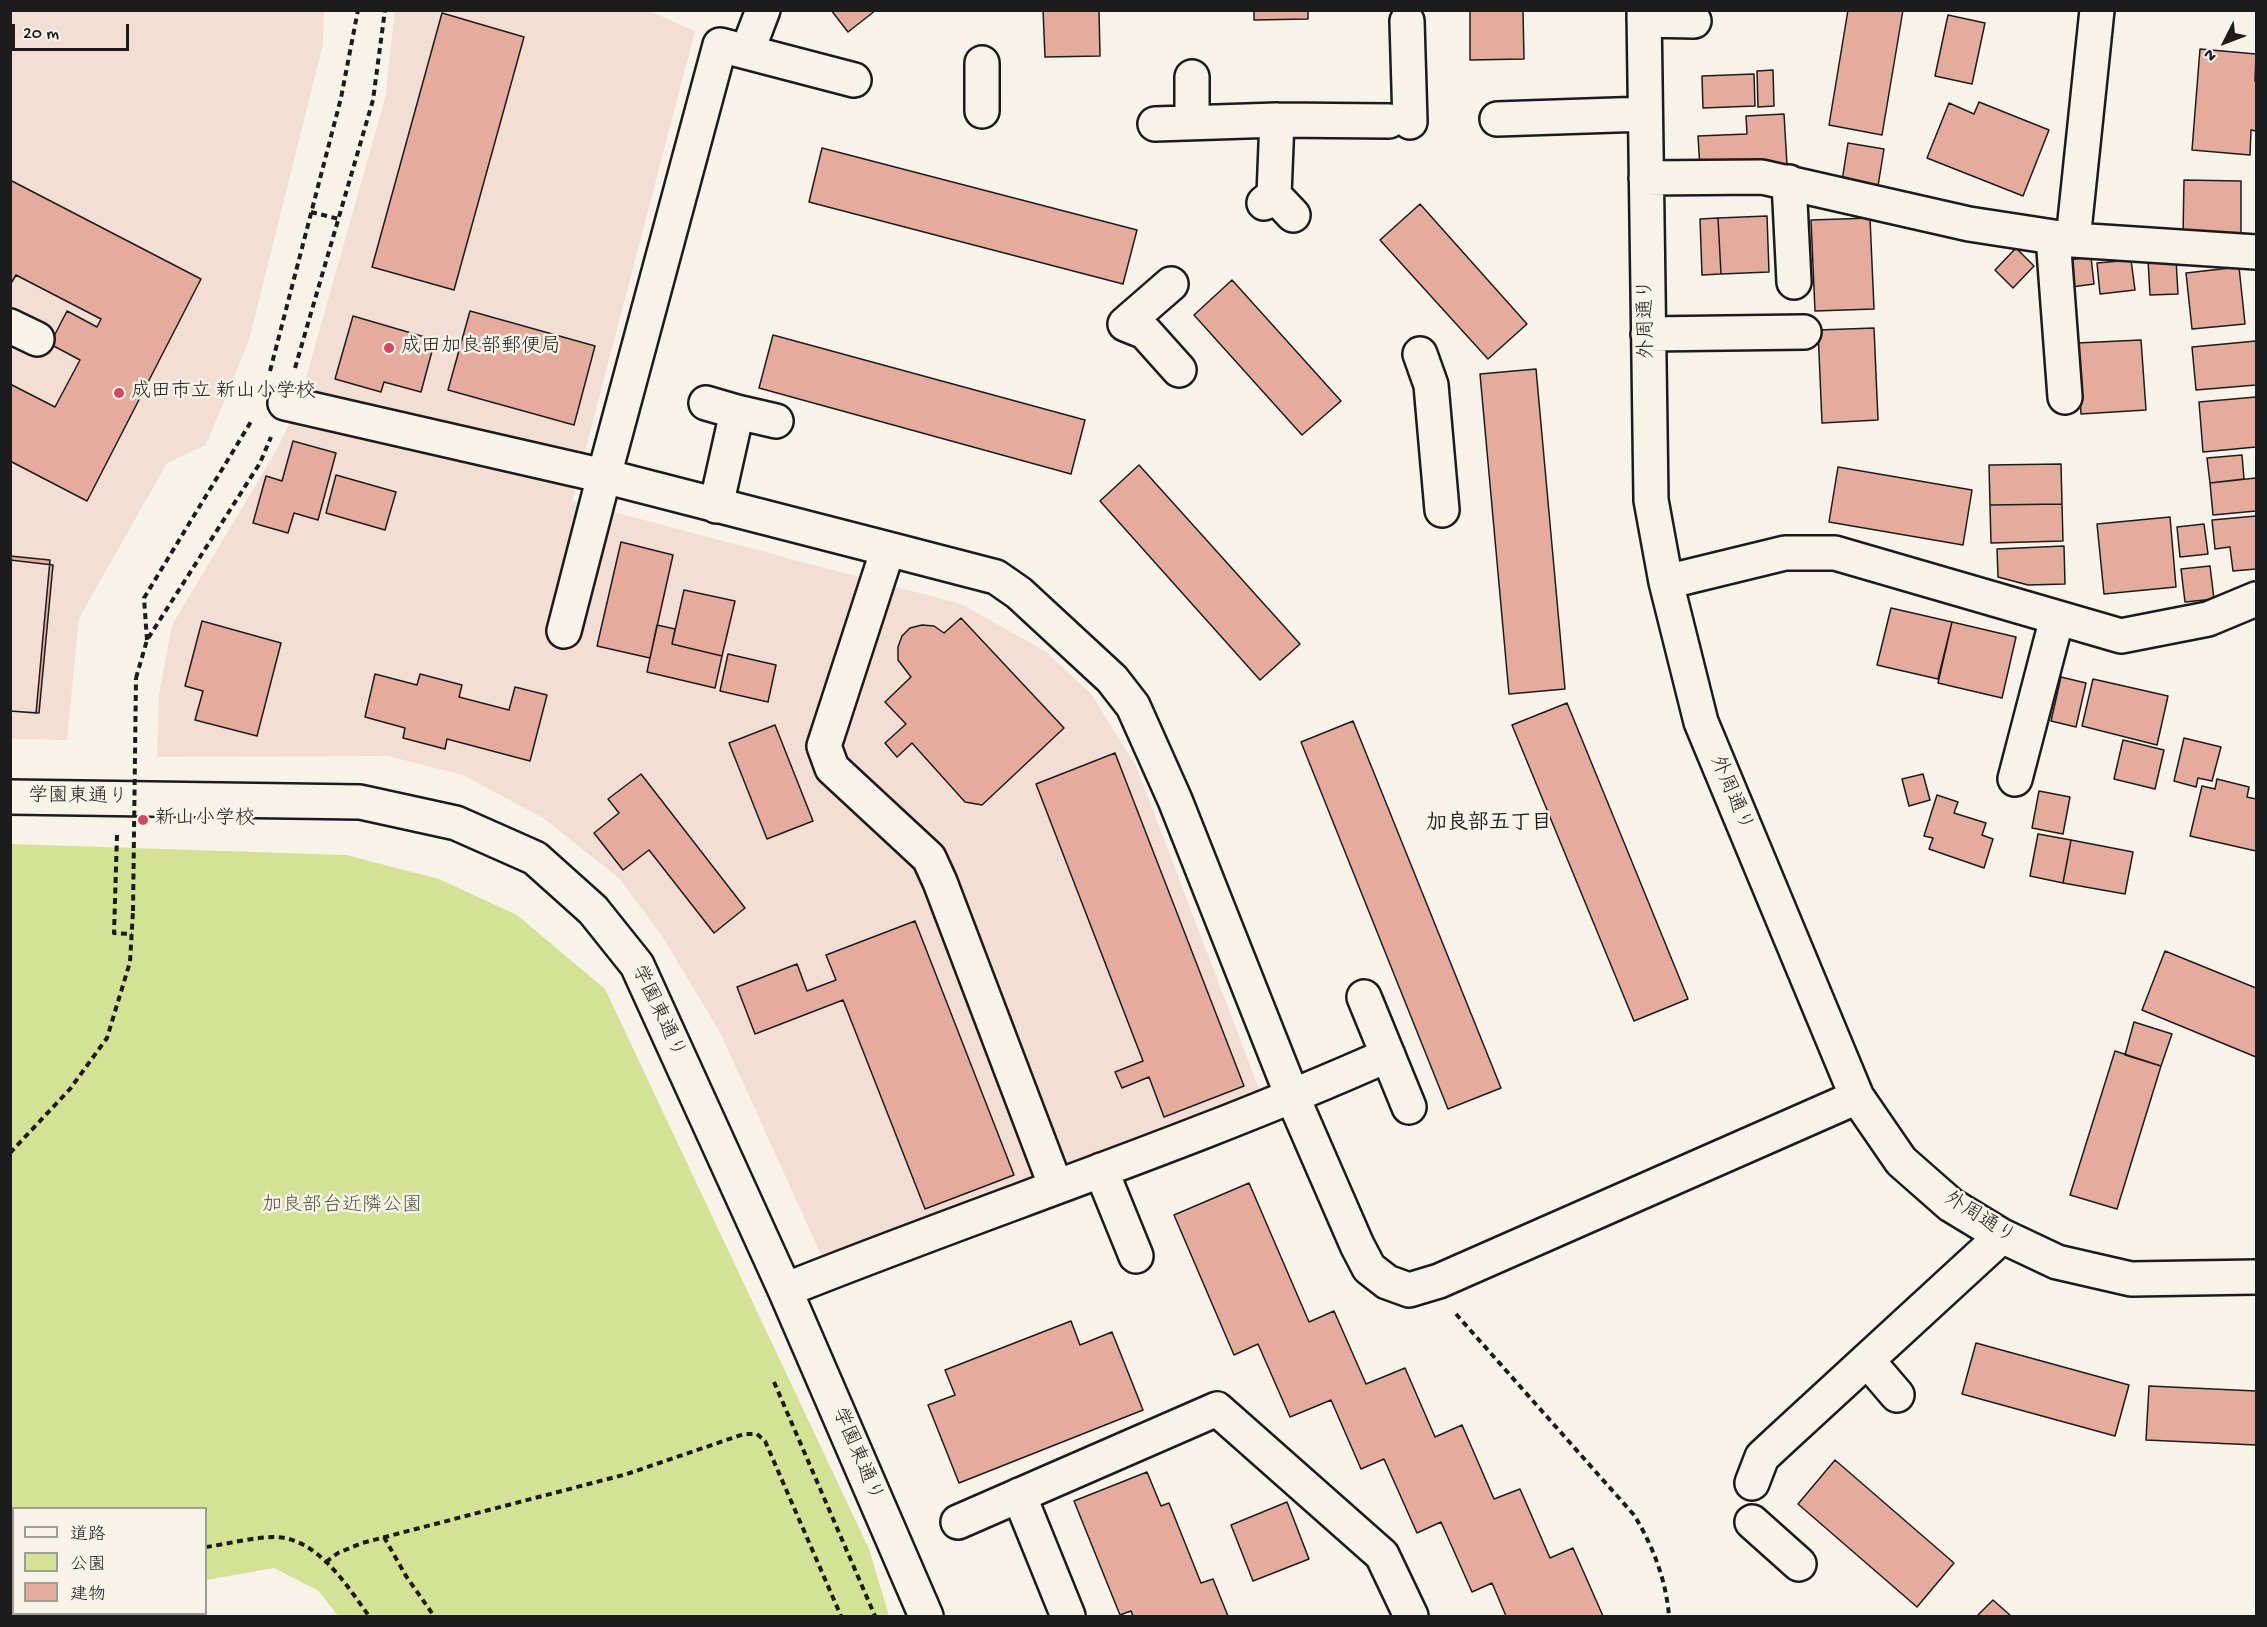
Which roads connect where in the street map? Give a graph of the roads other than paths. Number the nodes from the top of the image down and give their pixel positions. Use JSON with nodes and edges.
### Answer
{"nodes":[{"id":1,"x":762,"y":10,"type":"edge"},
{"id":2,"x":2097,"y":10,"type":"edge"},
{"id":3,"x":1644,"y":15,"type":"edge"},
{"id":4,"x":1407,"y":21,"type":"dead end"},
{"id":5,"x":1694,"y":21,"type":"dead end"},
{"id":6,"x":747,"y":52,"type":"junction"},
{"id":7,"x":982,"y":63,"type":"dead end"},
{"id":8,"x":1192,"y":77,"type":"dead end"},
{"id":9,"x":854,"y":80,"type":"dead end"},
{"id":10,"x":982,"y":111,"type":"dead end"},
{"id":11,"x":1645,"y":114,"type":"junction"},
{"id":12,"x":1497,"y":119,"type":"dead end"},
{"id":13,"x":1277,"y":120,"type":"junction"},
{"id":14,"x":1192,"y":122,"type":"junction"},
{"id":15,"x":1155,"y":124,"type":"dead end"},
{"id":16,"x":1646,"y":178,"type":"junction"},
{"id":17,"x":1789,"y":182,"type":"junction"},
{"id":18,"x":1277,"y":204,"type":"dead end"},
{"id":19,"x":2063,"y":238,"type":"junction"},
{"id":20,"x":2256,"y":252,"type":"edge"},
{"id":21,"x":1794,"y":282,"type":"dead end"},
{"id":22,"x":1171,"y":284,"type":"dead end"},
{"id":23,"x":1803,"y":332,"type":"dead end"},
{"id":24,"x":1648,"y":334,"type":"junction"},
{"id":25,"x":1420,"y":354,"type":"dead end"},
{"id":26,"x":1179,"y":369,"type":"dead end"},
{"id":27,"x":277,"y":390,"type":"road end"},
{"id":28,"x":2065,"y":397,"type":"dead end"},
{"id":29,"x":706,"y":403,"type":"dead end"},
{"id":30,"x":738,"y":412,"type":"junction"},
{"id":31,"x":776,"y":422,"type":"dead end"},
{"id":32,"x":604,"y":476,"type":"junction"},
{"id":33,"x":716,"y":506,"type":"junction"},
{"id":34,"x":1442,"y":510,"type":"dead end"},
{"id":35,"x":888,"y":549,"type":"junction"},
{"id":36,"x":1666,"y":582,"type":"junction"},
{"id":37,"x":2256,"y":599,"type":"edge"},
{"id":38,"x":2057,"y":618,"type":"junction"},
{"id":39,"x":564,"y":631,"type":"dead end"},
{"id":40,"x":2015,"y":779,"type":"dead end"},
{"id":41,"x":10,"y":797,"type":"edge"},
{"id":42,"x":1364,"y":996,"type":"dead end"},
{"id":43,"x":1388,"y":1055,"type":"junction"},
{"id":44,"x":1857,"y":1097,"type":"junction"},
{"id":45,"x":1293,"y":1098,"type":"junction"},
{"id":46,"x":1409,"y":1107,"type":"dead end"},
{"id":47,"x":1101,"y":1170,"type":"junction"},
{"id":48,"x":1056,"y":1187,"type":"junction"},
{"id":49,"x":2002,"y":1236,"type":"junction"},
{"id":50,"x":1136,"y":1256,"type":"dead end"},
{"id":51,"x":2256,"y":1277,"type":"edge"},
{"id":52,"x":785,"y":1290,"type":"junction"},
{"id":53,"x":1867,"y":1360,"type":"junction"},
{"id":54,"x":1897,"y":1395,"type":"dead end"},
{"id":55,"x":1752,"y":1483,"type":"dead end"},
{"id":56,"x":1019,"y":1495,"type":"junction"},
{"id":57,"x":958,"y":1522,"type":"dead end"},
{"id":58,"x":1752,"y":1522,"type":"dead end"},
{"id":59,"x":1799,"y":1564,"type":"dead end"},
{"id":60,"x":926,"y":1617,"type":"edge"},
{"id":61,"x":1068,"y":1617,"type":"edge"},
{"id":62,"x":1411,"y":1617,"type":"edge"}],
"edges":[{"from":1,"to":6,"type":"street"},
{"from":2,"to":19,"type":"street"},
{"from":3,"to":5,"type":"street"},
{"from":3,"to":11,"type":"street","name":"外周通り"},
{"from":4,"to":13,"type":"street"},
{"from":6,"to":9,"type":"street"},
{"from":6,"to":32,"type":"street"},
{"from":7,"to":10,"type":"street"},
{"from":8,"to":14,"type":"street"},
{"from":11,"to":12,"type":"street"},
{"from":11,"to":16,"type":"street","name":"外周通り"},
{"from":13,"to":14,"type":"street"},
{"from":13,"to":18,"type":"street"},
{"from":14,"to":15,"type":"street"},
{"from":16,"to":17,"type":"street"},
{"from":16,"to":24,"type":"street","name":"外周通り"},
{"from":17,"to":19,"type":"street"},
{"from":17,"to":21,"type":"street"},
{"from":19,"to":20,"type":"street"},
{"from":19,"to":28,"type":"street"},
{"from":22,"to":26,"type":"street"},
{"from":23,"to":24,"type":"street"},
{"from":24,"to":36,"type":"street","name":"外周通り"},
{"from":25,"to":34,"type":"street"},
{"from":27,"to":32,"type":"street"},
{"from":29,"to":30,"type":"street"},
{"from":30,"to":31,"type":"street"},
{"from":30,"to":33,"type":"street"},
{"from":32,"to":33,"type":"street"},
{"from":32,"to":39,"type":"street"},
{"from":33,"to":35,"type":"street"},
{"from":35,"to":45,"type":"street"},
{"from":35,"to":48,"type":"street"},
{"from":36,"to":38,"type":"street"},
{"from":36,"to":44,"type":"street","name":"外周通り"},
{"from":37,"to":38,"type":"street"},
{"from":38,"to":40,"type":"street"},
{"from":41,"to":52,"type":"street","name":"学園東通り"},
{"from":42,"to":43,"type":"street"},
{"from":43,"to":45,"type":"street"},
{"from":43,"to":46,"type":"street"},
{"from":44,"to":45,"type":"street"},
{"from":44,"to":49,"type":"street","name":"外周通り"},
{"from":45,"to":47,"type":"street"},
{"from":47,"to":48,"type":"street"},
{"from":47,"to":50,"type":"street"},
{"from":48,"to":52,"type":"street"},
{"from":49,"to":51,"type":"street","name":"外周通り"},
{"from":49,"to":53,"type":"street"},
{"from":52,"to":60,"type":"street","name":"学園東通り"},
{"from":53,"to":54,"type":"street"},
{"from":53,"to":55,"type":"street"},
{"from":56,"to":57,"type":"street"},
{"from":56,"to":61,"type":"street"},
{"from":56,"to":62,"type":"street"},
{"from":58,"to":59,"type":"street"}]}
